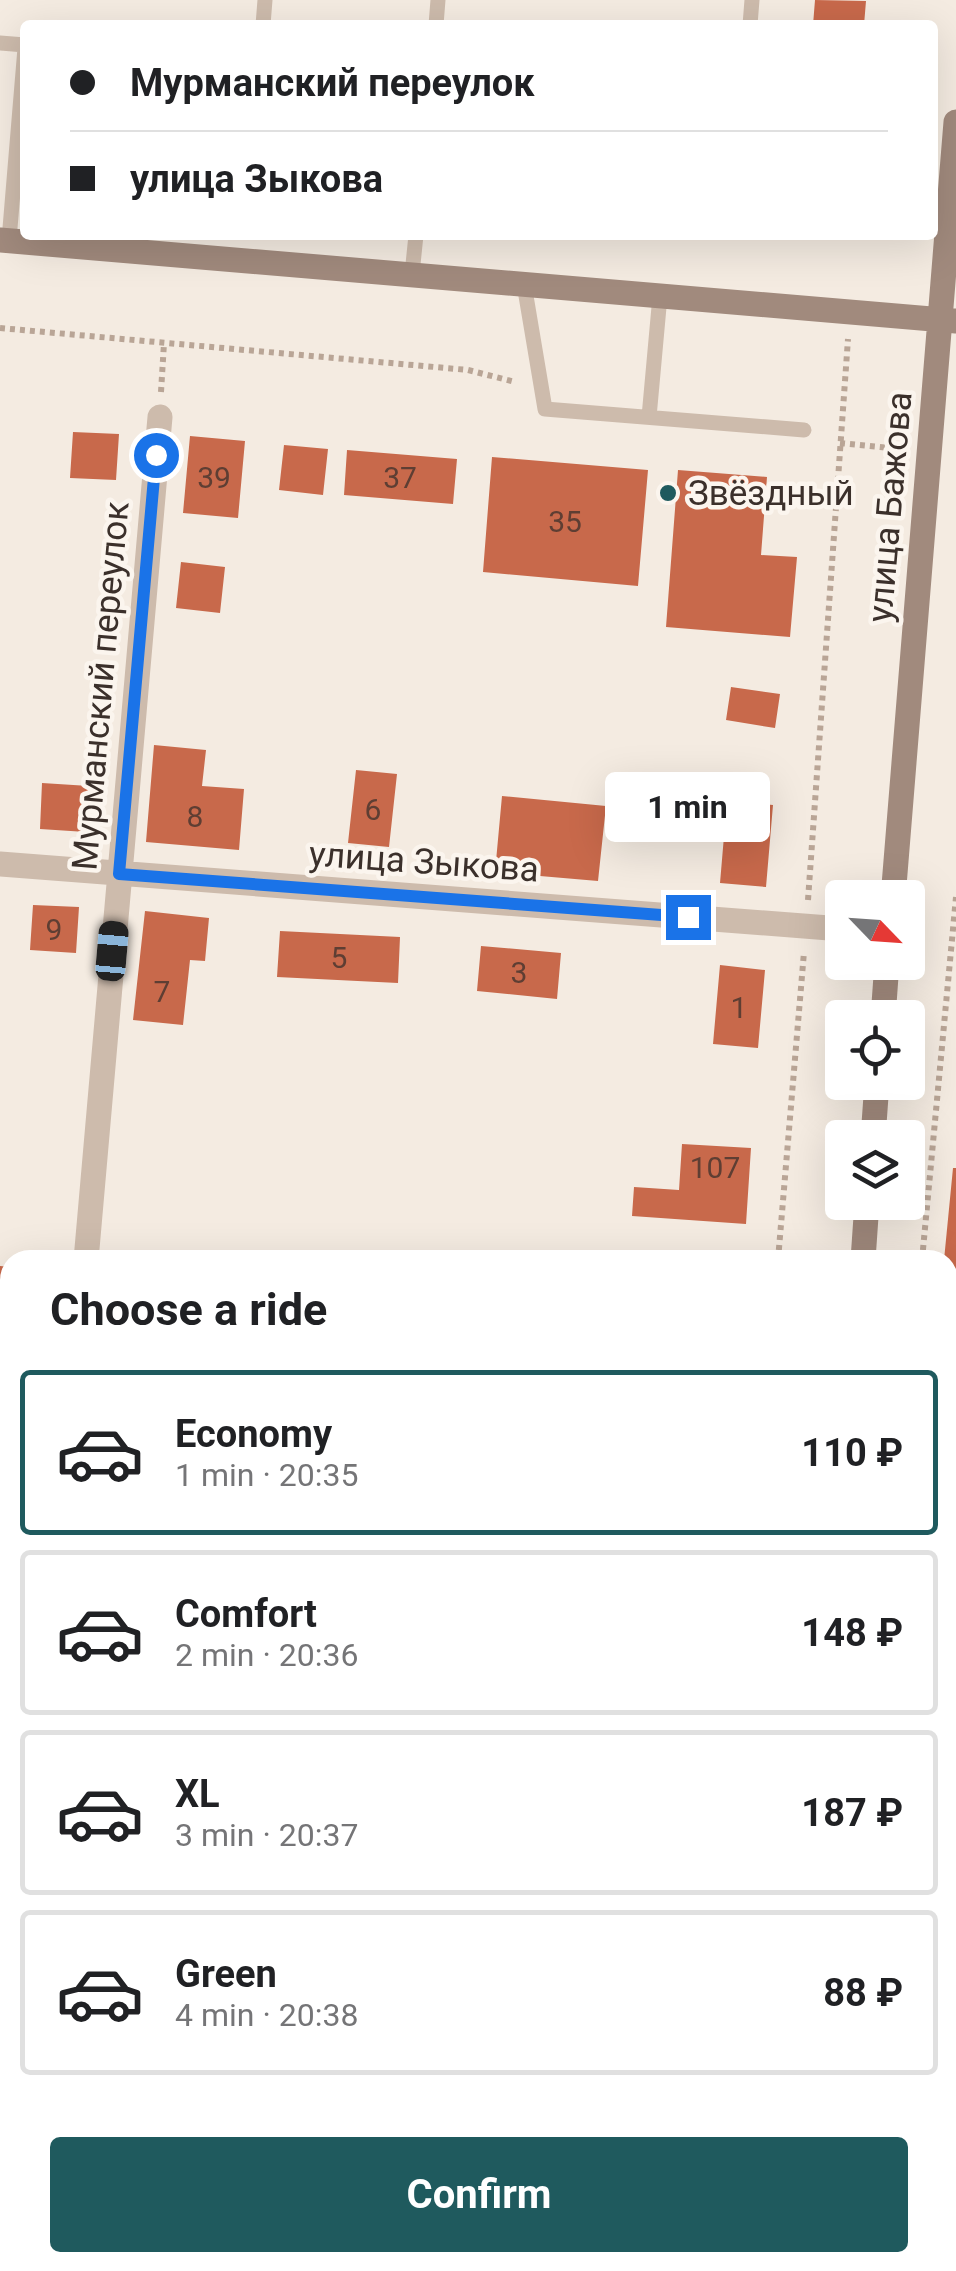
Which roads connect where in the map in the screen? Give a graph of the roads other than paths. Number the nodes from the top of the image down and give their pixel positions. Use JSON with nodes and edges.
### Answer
{"nodes":[{"id":1,"x":20,"y":95,"type":"edge"},
{"id":2,"x":956,"y":122,"type":"edge"},
{"id":3,"x":5,"y":240,"type":"edge"},
{"id":4,"x":415,"y":240,"type":"edge"},
{"id":5,"x":412,"y":274,"type":"junction"},
{"id":6,"x":524,"y":284,"type":"junction"},
{"id":7,"x":660,"y":296,"type":"junction"},
{"id":8,"x":948,"y":320,"type":"edge"},
{"id":9,"x":160,"y":417,"type":"road end"},
{"id":10,"x":649,"y":417,"type":"junction"},
{"id":11,"x":804,"y":430,"type":"dead end"},
{"id":12,"x":0,"y":864,"type":"edge"},
{"id":13,"x":119,"y":874,"type":"junction"},
{"id":14,"x":895,"y":880,"type":"edge"},
{"id":15,"x":825,"y":928,"type":"edge"},
{"id":16,"x":866,"y":1220,"type":"edge"},
{"id":17,"x":87,"y":1250,"type":"edge"},
{"id":18,"x":864,"y":1250,"type":"edge"}],
"edges":[{"from":1,"to":3,"type":"lane"},
{"from":2,"to":8,"type":"main road","name":"улица Бажова"},
{"from":3,"to":5,"type":"main road"},
{"from":4,"to":5,"type":"lane"},
{"from":5,"to":6,"type":"main road"},
{"from":6,"to":7,"type":"main road"},
{"from":6,"to":10,"type":"lane"},
{"from":7,"to":8,"type":"main road"},
{"from":7,"to":10,"type":"lane"},
{"from":8,"to":14,"type":"main road","name":"улица Бажова"},
{"from":9,"to":13,"type":"street","name":"Мурманский переулок"},
{"from":10,"to":11,"type":"lane"},
{"from":12,"to":13,"type":"street","name":"улица Зыкова"},
{"from":13,"to":15,"type":"street","name":"улица Зыкова"},
{"from":13,"to":17,"type":"street","name":"Мурманский переулок"},
{"from":16,"to":18,"type":"main road"}]}
